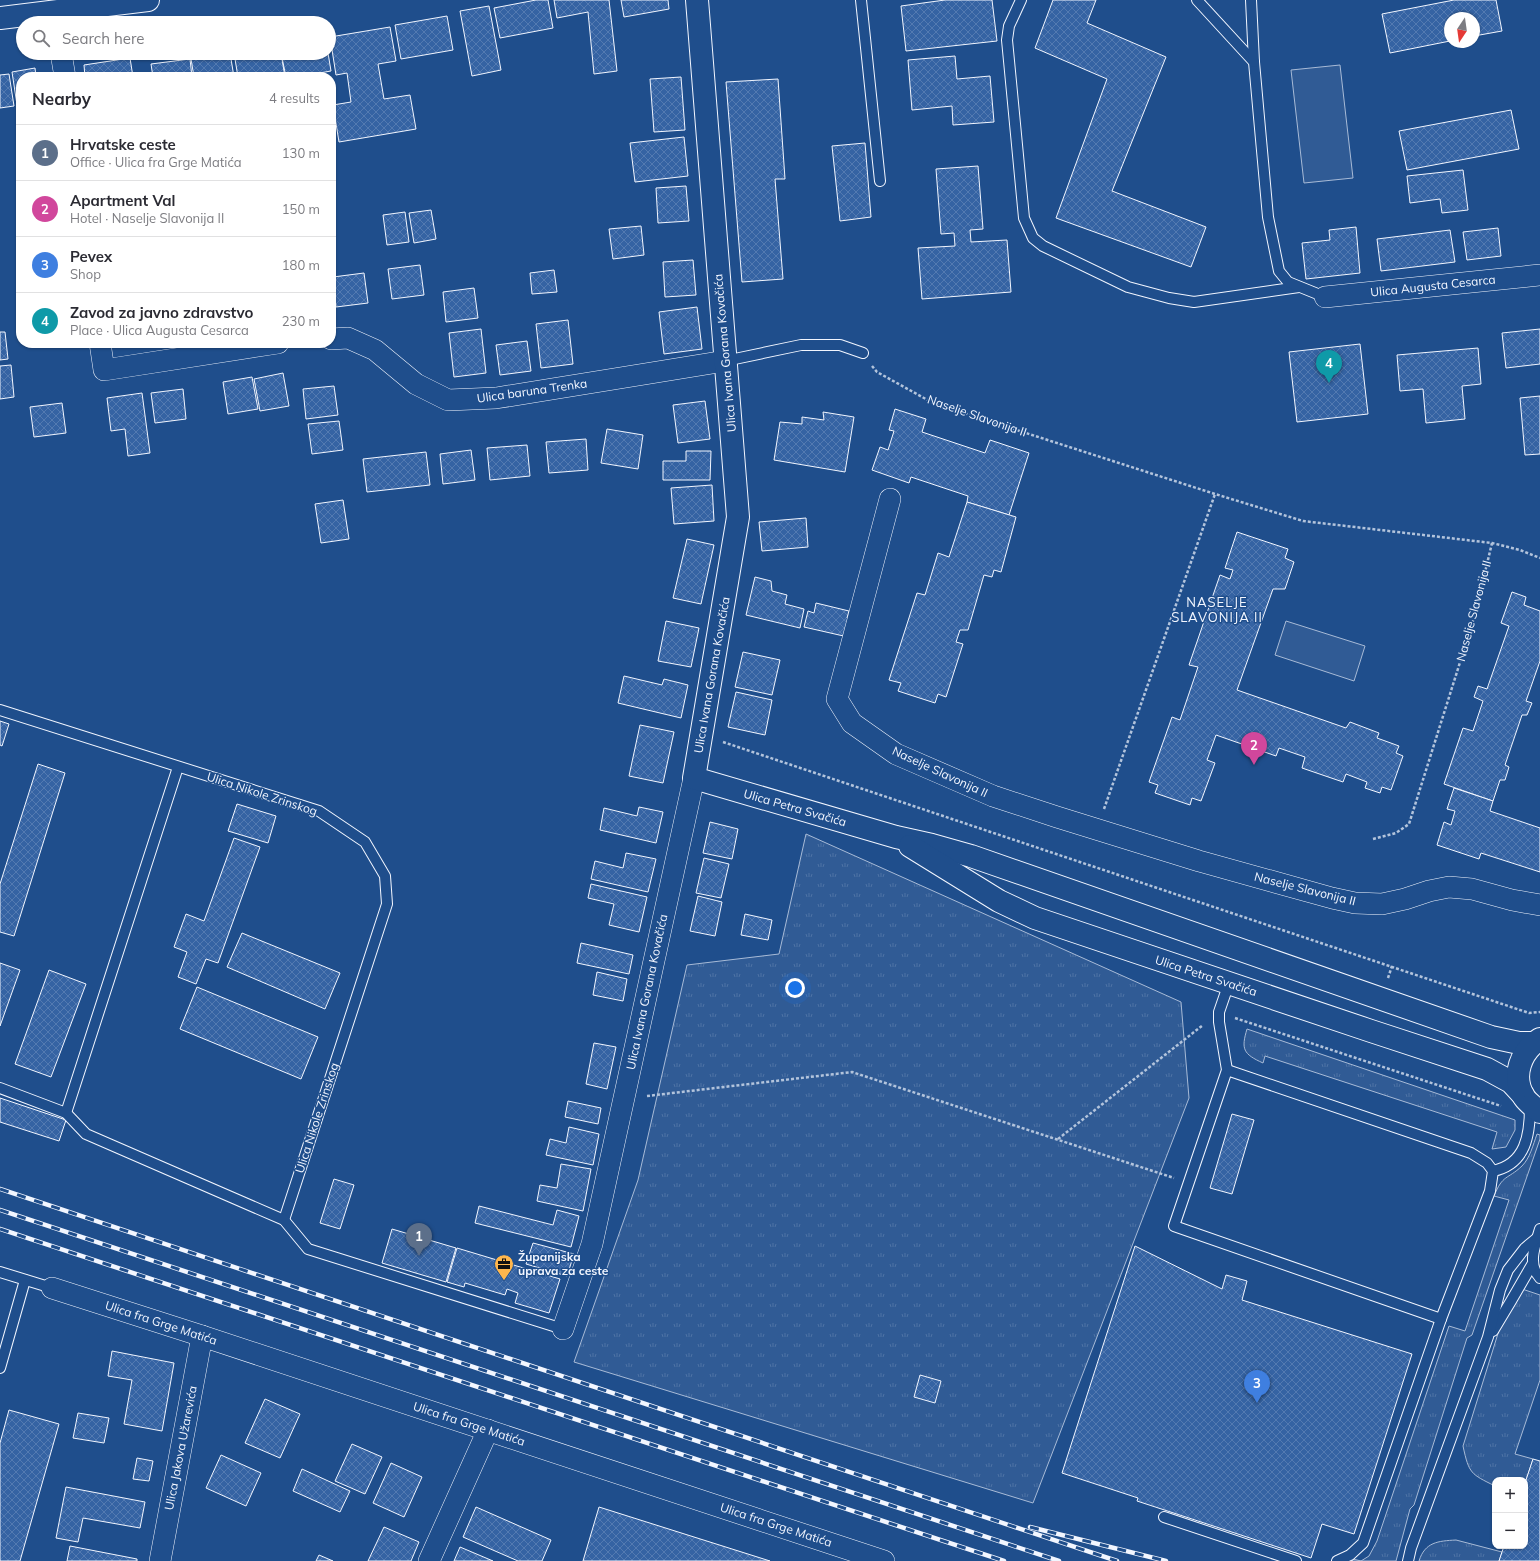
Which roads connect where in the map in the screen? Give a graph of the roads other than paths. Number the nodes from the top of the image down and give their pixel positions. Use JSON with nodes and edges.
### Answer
{"nodes":[{"id":1,"x":148,"y":0,"type":"edge"},
{"id":2,"x":861,"y":0,"type":"edge"},
{"id":3,"x":1021,"y":0,"type":"edge"},
{"id":4,"x":1197,"y":0,"type":"edge"},
{"id":5,"x":1251,"y":0,"type":"edge"},
{"id":6,"x":696,"y":2,"type":"edge"},
{"id":7,"x":56,"y":12,"type":"edge"},
{"id":8,"x":16,"y":16,"type":"edge"},
{"id":9,"x":19,"y":16,"type":"edge"},
{"id":10,"x":0,"y":18,"type":"edge"},
{"id":11,"x":63,"y":60,"type":"edge"},
{"id":12,"x":1254,"y":62,"type":"junction"},
{"id":13,"x":64,"y":72,"type":"edge"},
{"id":14,"x":880,"y":181,"type":"dead end"},
{"id":15,"x":1540,"y":275,"type":"edge"},
{"id":16,"x":1300,"y":287,"type":"junction"},
{"id":17,"x":1325,"y":297,"type":"joint"},
{"id":18,"x":336,"y":339,"type":"edge"},
{"id":19,"x":101,"y":348,"type":"edge"},
{"id":20,"x":246,"y":348,"type":"edge"},
{"id":21,"x":863,"y":354,"type":"road end"},
{"id":22,"x":725,"y":361,"type":"junction"},
{"id":23,"x":890,"y":499,"type":"dead end"},
{"id":24,"x":0,"y":710,"type":"edge"},
{"id":25,"x":178,"y":767,"type":"junction"},
{"id":26,"x":694,"y":778,"type":"junction"},
{"id":27,"x":896,"y":837,"type":"junction"},
{"id":28,"x":1540,"y":905,"type":"edge"},
{"id":29,"x":1230,"y":983,"type":"junction"},
{"id":30,"x":1537,"y":1041,"type":"edge"},
{"id":31,"x":1227,"y":1070,"type":"junction"},
{"id":32,"x":0,"y":1088,"type":"edge"},
{"id":33,"x":1531,"y":1104,"type":"edge"},
{"id":34,"x":66,"y":1113,"type":"junction"},
{"id":35,"x":1493,"y":1171,"type":"junction"},
{"id":36,"x":284,"y":1220,"type":"junction"},
{"id":37,"x":1539,"y":1234,"type":"edge"},
{"id":38,"x":1532,"y":1263,"type":"junction"},
{"id":39,"x":0,"y":1272,"type":"edge"},
{"id":40,"x":1540,"y":1278,"type":"edge"},
{"id":41,"x":25,"y":1280,"type":"junction"},
{"id":42,"x":52,"y":1288,"type":"joint"},
{"id":43,"x":1441,"y":1319,"type":"junction"},
{"id":44,"x":563,"y":1329,"type":"joint"},
{"id":45,"x":202,"y":1336,"type":"junction"},
{"id":46,"x":1488,"y":1337,"type":"junction"},
{"id":47,"x":0,"y":1368,"type":"edge"},
{"id":48,"x":488,"y":1430,"type":"junction"},
{"id":49,"x":1164,"y":1517,"type":"dead end"},
{"id":50,"x":160,"y":1561,"type":"edge"},
{"id":51,"x":429,"y":1561,"type":"edge"},
{"id":52,"x":884,"y":1561,"type":"edge"},
{"id":53,"x":1296,"y":1561,"type":"edge"},
{"id":54,"x":1337,"y":1561,"type":"edge"},
{"id":55,"x":1408,"y":1561,"type":"edge"}],
"edges":[{"from":1,"to":7,"type":"main road"},
{"from":2,"to":14,"type":"lane"},
{"from":3,"to":16,"type":"lane"},
{"from":4,"to":12,"type":"lane"},
{"from":5,"to":12,"type":"lane"},
{"from":6,"to":22,"type":"main road","name":"Ulica Ivana Gorana Kovačića"},
{"from":7,"to":9,"type":"main road"},
{"from":8,"to":10,"type":"main road"},
{"from":11,"to":13,"type":"street"},
{"from":12,"to":16,"type":"lane"},
{"from":15,"to":17,"type":"street","name":"Ulica Augusta Cesarca"},
{"from":16,"to":17,"type":"lane"},
{"from":18,"to":22,"type":"street","name":"Ulica baruna Trenka"},
{"from":19,"to":20,"type":"street"},
{"from":21,"to":22,"type":"lane"},
{"from":22,"to":26,"type":"main road","name":"Ulica Ivana Gorana Kovačića"},
{"from":23,"to":28,"type":"street","name":"Naselje Slavonija II"},
{"from":24,"to":25,"type":"lane","name":"Ulica Nikole Zrinskog"},
{"from":25,"to":34,"type":"lane"},
{"from":25,"to":36,"type":"lane","name":"Ulica Nikole Zrinskog"},
{"from":26,"to":27,"type":"main road","name":"Ulica Petra Svačića"},
{"from":26,"to":44,"type":"street","name":"Ulica Ivana Gorana Kovačića"},
{"from":27,"to":29,"type":"main road","name":"Ulica Petra Svačića"},
{"from":27,"to":30,"type":"main road","name":"Ulica Petra Svačića"},
{"from":29,"to":31,"type":"lane"},
{"from":29,"to":33,"type":"main road","name":"Ulica Petra Svačića"},
{"from":30,"to":33,"type":"main road"},
{"from":31,"to":35,"type":"lane"},
{"from":31,"to":43,"type":"lane"},
{"from":32,"to":34,"type":"lane"},
{"from":33,"to":35,"type":"lane"},
{"from":34,"to":36,"type":"lane"},
{"from":35,"to":43,"type":"lane"},
{"from":36,"to":44,"type":"lane"},
{"from":37,"to":38,"type":"lane"},
{"from":37,"to":46,"type":"lane"},
{"from":38,"to":40,"type":"lane"},
{"from":38,"to":46,"type":"lane"},
{"from":39,"to":41,"type":"lane"},
{"from":41,"to":42,"type":"lane"},
{"from":41,"to":47,"type":"lane"},
{"from":42,"to":45,"type":"street","name":"Ulica fra Grge Matića"},
{"from":43,"to":54,"type":"lane"},
{"from":45,"to":48,"type":"street","name":"Ulica fra Grge Matića"},
{"from":45,"to":50,"type":"street","name":"Ulica Jakova Užarevića"},
{"from":46,"to":55,"type":"lane"},
{"from":48,"to":51,"type":"street"},
{"from":48,"to":52,"type":"street","name":"Ulica fra Grge Matića"},
{"from":49,"to":53,"type":"lane"}]}
